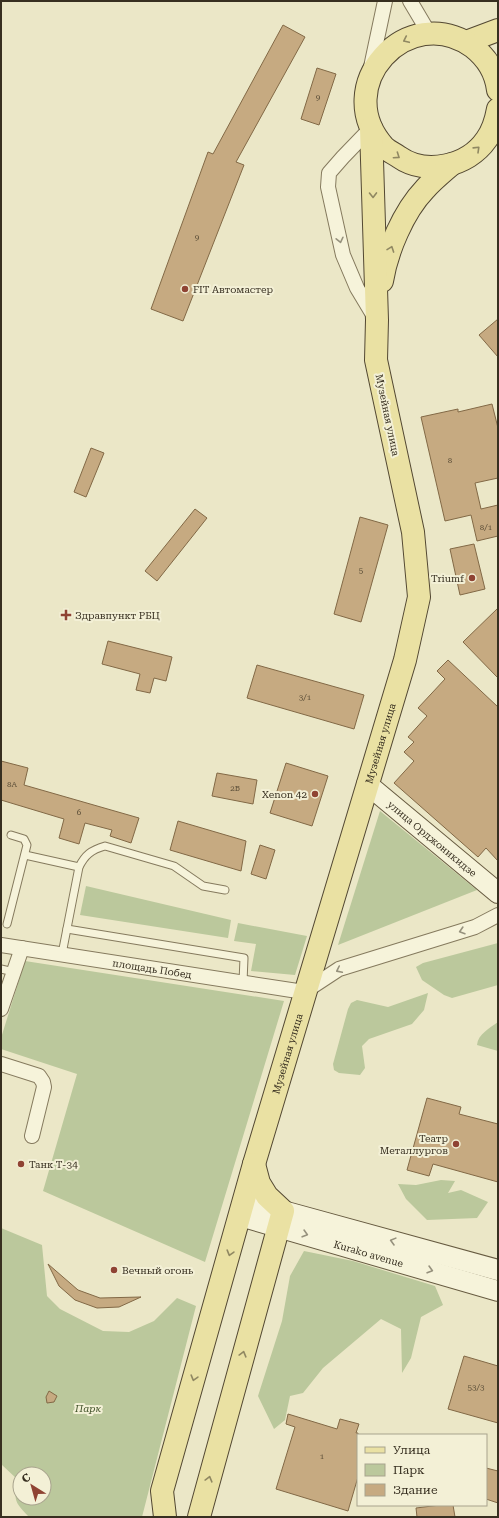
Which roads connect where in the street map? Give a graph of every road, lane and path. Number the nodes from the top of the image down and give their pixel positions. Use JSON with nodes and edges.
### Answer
{"nodes":[{"id":1,"x":385,"y":1,"type":"edge"},
{"id":2,"x":410,"y":1,"type":"edge"},
{"id":3,"x":498,"y":30,"type":"edge"},
{"id":4,"x":429,"y":33,"type":"junction"},
{"id":5,"x":466,"y":42,"type":"junction"},
{"id":6,"x":496,"y":74,"type":"edge"},
{"id":7,"x":369,"y":79,"type":"junction"},
{"id":8,"x":498,"y":109,"type":"edge"},
{"id":9,"x":371,"y":128,"type":"junction"},
{"id":10,"x":452,"y":164,"type":"junction"},
{"id":11,"x":376,"y":317,"type":"junction"},
{"id":12,"x":367,"y":784,"type":"junction"},
{"id":13,"x":11,"y":835,"type":"dead end"},
{"id":14,"x":25,"y":855,"type":"junction"},
{"id":15,"x":79,"y":867,"type":"junction"},
{"id":16,"x":225,"y":890,"type":"dead end"},
{"id":17,"x":498,"y":893,"type":"edge"},
{"id":18,"x":498,"y":915,"type":"edge"},
{"id":19,"x":6,"y":924,"type":"dead end"},
{"id":20,"x":67,"y":929,"type":"junction"},
{"id":21,"x":1,"y":945,"type":"edge"},
{"id":22,"x":22,"y":948,"type":"junction"},
{"id":23,"x":62,"y":954,"type":"junction"},
{"id":24,"x":7,"y":970,"type":"edge"},
{"id":25,"x":243,"y":982,"type":"junction"},
{"id":26,"x":4,"y":988,"type":"edge"},
{"id":27,"x":304,"y":992,"type":"junction"},
{"id":28,"x":1,"y":1009,"type":"edge"},
{"id":29,"x":1,"y":1064,"type":"edge"},
{"id":30,"x":32,"y":1136,"type":"dead end"},
{"id":31,"x":254,"y":1164,"type":"junction"},
{"id":32,"x":243,"y":1207,"type":"junction"},
{"id":33,"x":280,"y":1219,"type":"junction"},
{"id":34,"x":498,"y":1270,"type":"edge"},
{"id":35,"x":498,"y":1291,"type":"edge"},
{"id":36,"x":165,"y":1516,"type":"edge"},
{"id":37,"x":199,"y":1517,"type":"edge"}],
"edges":[{"from":1,"to":7,"type":"street"},
{"from":2,"to":4,"type":"street"},
{"from":3,"to":5,"type":"main road"},
{"from":4,"to":5,"type":"main road"},
{"from":4,"to":7,"type":"main road","one_way":true},
{"from":5,"to":6,"type":"main road"},
{"from":7,"to":9,"type":"main road"},
{"from":10,"to":8,"type":"main road","one_way":true},
{"from":9,"to":10,"type":"main road","one_way":true},
{"from":9,"to":11,"type":"main road","one_way":true},
{"from":9,"to":11,"type":"street","one_way":true},
{"from":11,"to":10,"type":"main road","one_way":true},
{"from":11,"to":12,"type":"main road","name":"Музейная улица"},
{"from":12,"to":17,"type":"main road","name":"улица Орджоникидзе"},
{"from":12,"to":27,"type":"main road","name":"Музейная улица"},
{"from":13,"to":14,"type":"lane"},
{"from":14,"to":15,"type":"lane"},
{"from":14,"to":19,"type":"lane"},
{"from":15,"to":16,"type":"lane"},
{"from":15,"to":20,"type":"lane"},
{"from":18,"to":27,"type":"street","one_way":true},
{"from":20,"to":23,"type":"lane"},
{"from":20,"to":25,"type":"lane"},
{"from":21,"to":22,"type":"street","name":"площадь Побед"},
{"from":22,"to":23,"type":"street","name":"площадь Побед"},
{"from":22,"to":24,"type":"street"},
{"from":23,"to":25,"type":"street","name":"площадь Побед"},
{"from":24,"to":26,"type":"street"},
{"from":25,"to":27,"type":"street","name":"площадь Побед"},
{"from":26,"to":28,"type":"street"},
{"from":27,"to":31,"type":"main road","name":"Музейная улица"},
{"from":29,"to":30,"type":"street"},
{"from":31,"to":32,"type":"main road","name":"Музейная улица"},
{"from":31,"to":33,"type":"main road"},
{"from":32,"to":33,"type":"main road","name":"Kurako avenue"},
{"from":32,"to":36,"type":"main road","name":"Музейная улица","one_way":true},
{"from":34,"to":33,"type":"main road","name":"Kurako avenue","one_way":true},
{"from":33,"to":35,"type":"main road","name":"Kurako avenue","one_way":true},
{"from":37,"to":33,"type":"main road","one_way":true}]}
